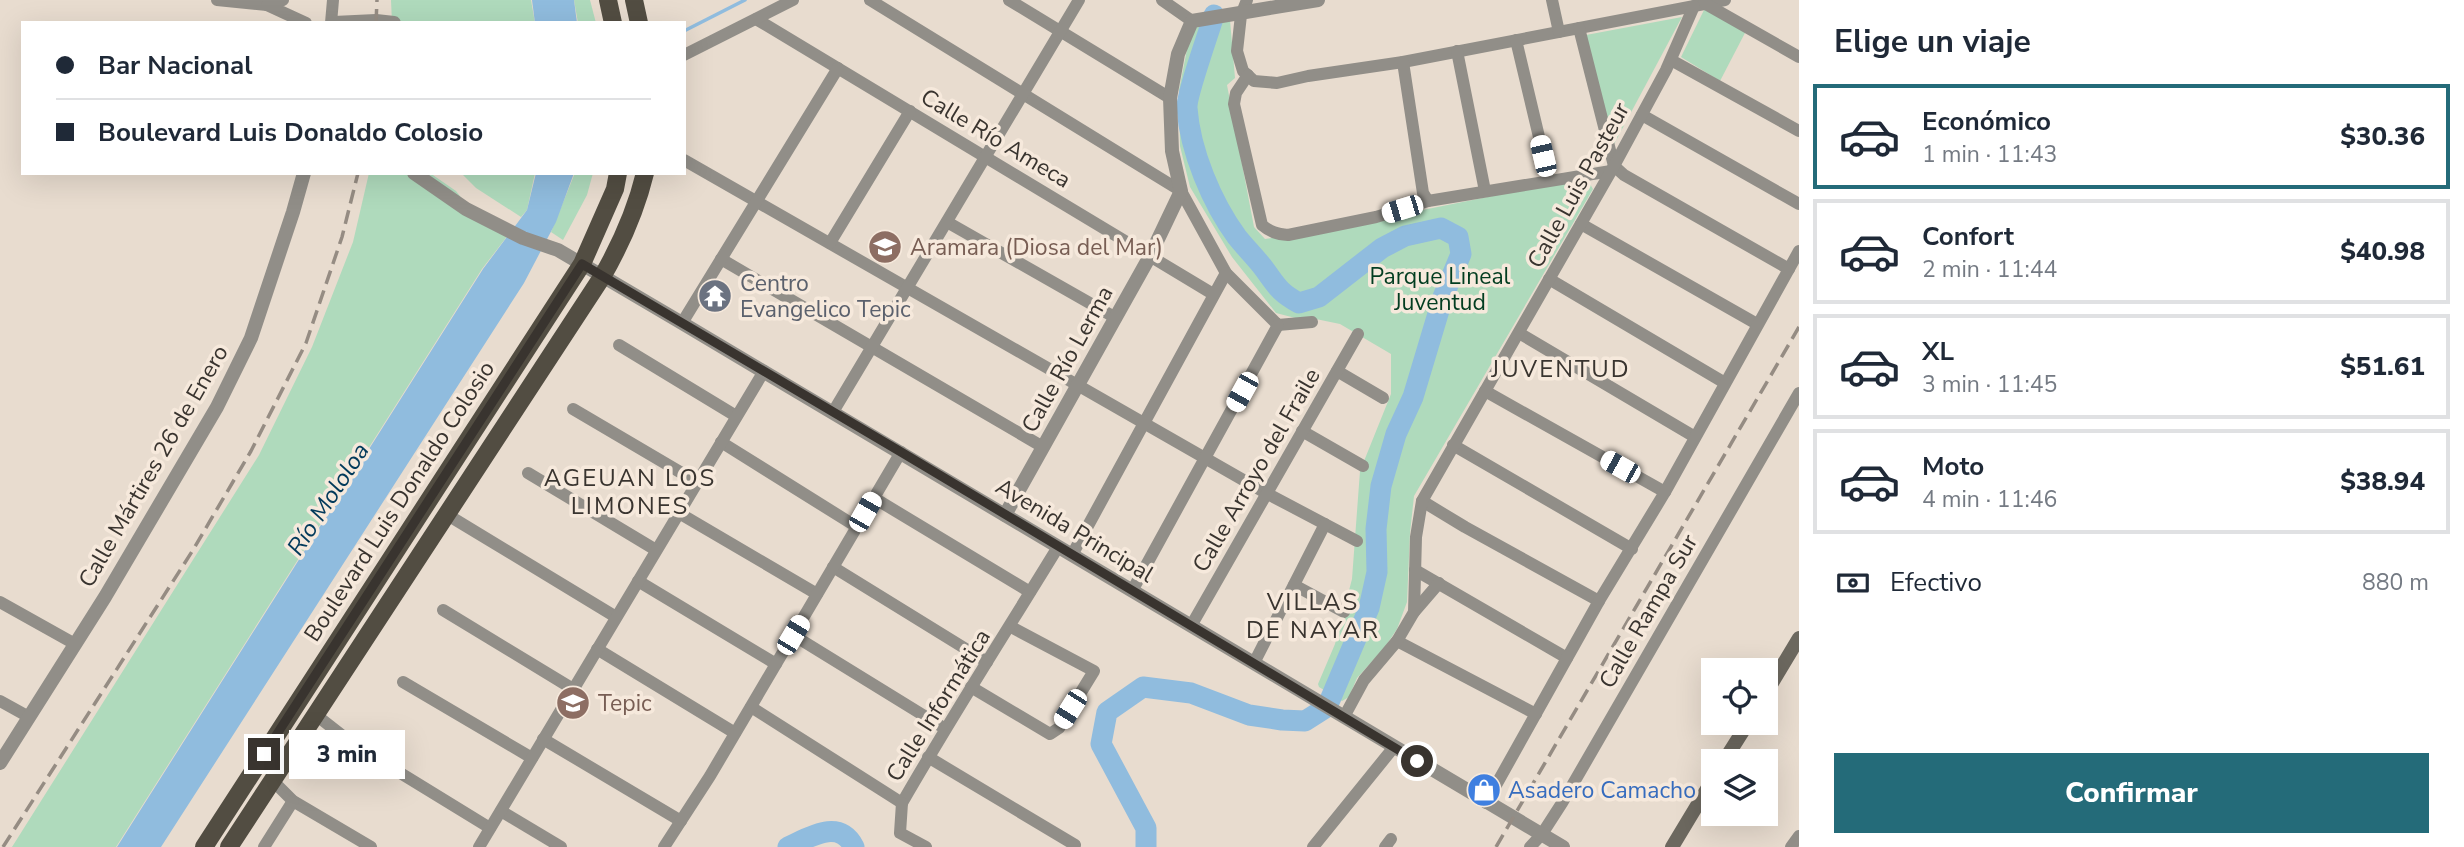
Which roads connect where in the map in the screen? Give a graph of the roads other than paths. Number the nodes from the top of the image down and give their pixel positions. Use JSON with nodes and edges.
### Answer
{"nodes":[{"id":1,"x":217,"y":0,"type":"edge"},
{"id":2,"x":283,"y":0,"type":"edge"},
{"id":3,"x":333,"y":0,"type":"edge"},
{"id":4,"x":608,"y":0,"type":"edge"},
{"id":5,"x":634,"y":0,"type":"edge"},
{"id":6,"x":793,"y":0,"type":"edge"},
{"id":7,"x":870,"y":0,"type":"edge"},
{"id":8,"x":1009,"y":0,"type":"edge"},
{"id":9,"x":1079,"y":0,"type":"edge"},
{"id":10,"x":1247,"y":0,"type":"edge"},
{"id":11,"x":1318,"y":0,"type":"edge"},
{"id":12,"x":1552,"y":0,"type":"edge"},
{"id":13,"x":1725,"y":0,"type":"edge"},
{"id":14,"x":1164,"y":1,"type":"edge"},
{"id":15,"x":267,"y":5,"type":"junction"},
{"id":16,"x":1699,"y":5,"type":"junction"},
{"id":17,"x":1241,"y":15,"type":"junction"},
{"id":18,"x":756,"y":19,"type":"junction"},
{"id":19,"x":302,"y":21,"type":"edge"},
{"id":20,"x":333,"y":21,"type":"edge"},
{"id":21,"x":613,"y":21,"type":"edge"},
{"id":22,"x":639,"y":21,"type":"edge"},
{"id":23,"x":1192,"y":22,"type":"junction"},
{"id":24,"x":1580,"y":28,"type":"junction"},
{"id":25,"x":1060,"y":32,"type":"junction"},
{"id":26,"x":1559,"y":32,"type":"junction"},
{"id":27,"x":1516,"y":40,"type":"junction"},
{"id":28,"x":1457,"y":51,"type":"junction"},
{"id":29,"x":686,"y":54,"type":"edge"},
{"id":30,"x":1799,"y":57,"type":"edge"},
{"id":31,"x":1671,"y":60,"type":"junction"},
{"id":32,"x":1403,"y":62,"type":"junction"},
{"id":33,"x":838,"y":68,"type":"junction"},
{"id":34,"x":1248,"y":75,"type":"junction"},
{"id":35,"x":1024,"y":93,"type":"junction"},
{"id":36,"x":1170,"y":98,"type":"junction"},
{"id":37,"x":910,"y":111,"type":"junction"},
{"id":38,"x":1642,"y":115,"type":"junction"},
{"id":39,"x":1799,"y":131,"type":"edge"},
{"id":40,"x":986,"y":156,"type":"junction"},
{"id":41,"x":686,"y":161,"type":"edge"},
{"id":42,"x":1613,"y":168,"type":"junction"},
{"id":43,"x":303,"y":175,"type":"edge"},
{"id":44,"x":417,"y":175,"type":"edge"},
{"id":45,"x":618,"y":175,"type":"edge"},
{"id":46,"x":645,"y":175,"type":"edge"},
{"id":47,"x":1549,"y":179,"type":"junction"},
{"id":48,"x":1181,"y":191,"type":"junction"},
{"id":49,"x":1485,"y":191,"type":"junction"},
{"id":50,"x":1428,"y":201,"type":"junction"},
{"id":51,"x":756,"y":202,"type":"junction"},
{"id":52,"x":1799,"y":204,"type":"edge"},
{"id":53,"x":947,"y":222,"type":"junction"},
{"id":54,"x":1581,"y":224,"type":"junction"},
{"id":55,"x":830,"y":243,"type":"junction"},
{"id":56,"x":1799,"y":251,"type":"edge"},
{"id":57,"x":1150,"y":256,"type":"junction"},
{"id":58,"x":721,"y":259,"type":"junction"},
{"id":59,"x":582,"y":264,"type":"junction"},
{"id":60,"x":1788,"y":269,"type":"junction"},
{"id":61,"x":1226,"y":273,"type":"junction"},
{"id":62,"x":602,"y":276,"type":"junction"},
{"id":63,"x":1549,"y":279,"type":"junction"},
{"id":64,"x":907,"y":288,"type":"junction"},
{"id":65,"x":1213,"y":294,"type":"junction"},
{"id":66,"x":1116,"y":318,"type":"junction"},
{"id":67,"x":1312,"y":322,"type":"dead end"},
{"id":68,"x":682,"y":323,"type":"junction"},
{"id":69,"x":1757,"y":324,"type":"junction"},
{"id":70,"x":1278,"y":326,"type":"junction"},
{"id":71,"x":1519,"y":333,"type":"junction"},
{"id":72,"x":1358,"y":334,"type":"dead end"},
{"id":73,"x":619,"y":345,"type":"dead end"},
{"id":74,"x":873,"y":345,"type":"junction"},
{"id":75,"x":764,"y":371,"type":"junction"},
{"id":76,"x":1337,"y":371,"type":"junction"},
{"id":77,"x":1725,"y":383,"type":"junction"},
{"id":78,"x":1078,"y":385,"type":"junction"},
{"id":79,"x":1485,"y":391,"type":"junction"},
{"id":80,"x":1799,"y":393,"type":"edge"},
{"id":81,"x":1383,"y":398,"type":"dead end"},
{"id":82,"x":573,"y":409,"type":"dead end"},
{"id":83,"x":833,"y":412,"type":"junction"},
{"id":84,"x":736,"y":416,"type":"junction"},
{"id":85,"x":1144,"y":423,"type":"junction"},
{"id":86,"x":1302,"y":431,"type":"junction"},
{"id":87,"x":1695,"y":438,"type":"junction"},
{"id":88,"x":721,"y":442,"type":"junction"},
{"id":89,"x":1453,"y":445,"type":"junction"},
{"id":90,"x":1043,"y":447,"type":"junction"},
{"id":91,"x":901,"y":452,"type":"junction"},
{"id":92,"x":1205,"y":458,"type":"junction"},
{"id":93,"x":1363,"y":466,"type":"dead end"},
{"id":94,"x":528,"y":473,"type":"dead end"},
{"id":95,"x":697,"y":482,"type":"junction"},
{"id":96,"x":1665,"y":492,"type":"junction"},
{"id":97,"x":1266,"y":493,"type":"junction"},
{"id":98,"x":874,"y":498,"type":"junction"},
{"id":99,"x":1422,"y":501,"type":"junction"},
{"id":100,"x":679,"y":513,"type":"junction"},
{"id":101,"x":446,"y":514,"type":"junction"},
{"id":102,"x":1005,"y":515,"type":"junction"},
{"id":103,"x":1325,"y":524,"type":"junction"},
{"id":104,"x":857,"y":527,"type":"junction"},
{"id":105,"x":1357,"y":541,"type":"dead end"},
{"id":106,"x":1058,"y":547,"type":"junction"},
{"id":107,"x":1632,"y":549,"type":"junction"},
{"id":108,"x":656,"y":551,"type":"junction"},
{"id":109,"x":1072,"y":555,"type":"junction"},
{"id":110,"x":833,"y":566,"type":"junction"},
{"id":111,"x":1415,"y":570,"type":"junction"},
{"id":112,"x":638,"y":581,"type":"junction"},
{"id":113,"x":1439,"y":583,"type":"junction"},
{"id":114,"x":1294,"y":585,"type":"junction"},
{"id":115,"x":1132,"y":591,"type":"junction"},
{"id":116,"x":1030,"y":592,"type":"junction"},
{"id":117,"x":817,"y":594,"type":"junction"},
{"id":118,"x":1599,"y":601,"type":"junction"},
{"id":119,"x":1,"y":605,"type":"edge"},
{"id":120,"x":443,"y":610,"type":"dead end"},
{"id":121,"x":1345,"y":611,"type":"dead end"},
{"id":122,"x":1415,"y":612,"type":"junction"},
{"id":123,"x":616,"y":618,"type":"junction"},
{"id":124,"x":1191,"y":626,"type":"junction"},
{"id":125,"x":1010,"y":627,"type":"junction"},
{"id":126,"x":793,"y":635,"type":"junction"},
{"id":127,"x":1799,"y":638,"type":"edge"},
{"id":128,"x":1397,"y":641,"type":"junction"},
{"id":129,"x":75,"y":644,"type":"junction"},
{"id":130,"x":597,"y":649,"type":"junction"},
{"id":131,"x":1567,"y":658,"type":"junction"},
{"id":132,"x":987,"y":662,"type":"junction"},
{"id":133,"x":1254,"y":663,"type":"junction"},
{"id":134,"x":776,"y":664,"type":"junction"},
{"id":135,"x":1778,"y":673,"type":"edge"},
{"id":136,"x":403,"y":682,"type":"dead end"},
{"id":137,"x":971,"y":687,"type":"junction"},
{"id":138,"x":573,"y":689,"type":"junction"},
{"id":139,"x":0,"y":701,"type":"edge"},
{"id":140,"x":751,"y":707,"type":"junction"},
{"id":141,"x":1536,"y":714,"type":"junction"},
{"id":142,"x":316,"y":715,"type":"junction"},
{"id":143,"x":1341,"y":716,"type":"junction"},
{"id":144,"x":29,"y":717,"type":"junction"},
{"id":145,"x":944,"y":728,"type":"junction"},
{"id":146,"x":736,"y":733,"type":"junction"},
{"id":147,"x":543,"y":739,"type":"junction"},
{"id":148,"x":1394,"y":747,"type":"junction"},
{"id":149,"x":928,"y":757,"type":"junction"},
{"id":150,"x":532,"y":758,"type":"junction"},
{"id":151,"x":0,"y":762,"type":"edge"},
{"id":152,"x":272,"y":781,"type":"junction"},
{"id":153,"x":1701,"y":799,"type":"edge"},
{"id":154,"x":293,"y":802,"type":"junction"},
{"id":155,"x":902,"y":803,"type":"junction"},
{"id":156,"x":1486,"y":803,"type":"junction"},
{"id":157,"x":501,"y":811,"type":"junction"},
{"id":158,"x":681,"y":821,"type":"junction"},
{"id":159,"x":491,"y":828,"type":"junction"},
{"id":160,"x":1542,"y":834,"type":"junction"},
{"id":161,"x":1799,"y":835,"type":"edge"},
{"id":162,"x":1075,"y":845,"type":"dead end"},
{"id":163,"x":1320,"y":845,"type":"edge"},
{"id":164,"x":204,"y":847,"type":"edge"},
{"id":165,"x":229,"y":847,"type":"edge"},
{"id":166,"x":264,"y":847,"type":"edge"},
{"id":167,"x":371,"y":847,"type":"edge"},
{"id":168,"x":479,"y":847,"type":"edge"},
{"id":169,"x":561,"y":847,"type":"edge"},
{"id":170,"x":664,"y":847,"type":"edge"},
{"id":171,"x":926,"y":847,"type":"edge"},
{"id":172,"x":1530,"y":847,"type":"edge"},
{"id":173,"x":1563,"y":847,"type":"edge"},
{"id":174,"x":1672,"y":847,"type":"edge"},
{"id":175,"x":1791,"y":847,"type":"edge"}],
"edges":[{"from":1,"to":15,"type":"street"},
{"from":2,"to":15,"type":"street"},
{"from":3,"to":20,"type":"street"},
{"from":4,"to":21,"type":"main road"},
{"from":5,"to":22,"type":"main road"},
{"from":6,"to":18,"type":"street"},
{"from":7,"to":35,"type":"street"},
{"from":8,"to":25,"type":"street"},
{"from":9,"to":25,"type":"street"},
{"from":10,"to":17,"type":"street"},
{"from":11,"to":17,"type":"street"},
{"from":12,"to":26,"type":"street"},
{"from":13,"to":16,"type":"street"},
{"from":14,"to":23,"type":"street"},
{"from":15,"to":19,"type":"street"},
{"from":16,"to":24,"type":"street"},
{"from":16,"to":30,"type":"street"},
{"from":16,"to":31,"type":"street","name":"Calle Luis Pasteur"},
{"from":17,"to":23,"type":"street"},
{"from":17,"to":34,"type":"street"},
{"from":18,"to":29,"type":"street"},
{"from":18,"to":33,"type":"street","name":"Calle Río Ameca"},
{"from":23,"to":36,"type":"street"},
{"from":24,"to":26,"type":"street"},
{"from":24,"to":42,"type":"street"},
{"from":25,"to":35,"type":"street"},
{"from":25,"to":36,"type":"street"},
{"from":26,"to":27,"type":"street"},
{"from":27,"to":28,"type":"street"},
{"from":27,"to":47,"type":"street"},
{"from":28,"to":32,"type":"street"},
{"from":28,"to":49,"type":"street"},
{"from":31,"to":38,"type":"street","name":"Calle Luis Pasteur"},
{"from":31,"to":39,"type":"street"},
{"from":32,"to":34,"type":"street"},
{"from":32,"to":50,"type":"street"},
{"from":33,"to":37,"type":"street","name":"Calle Río Ameca"},
{"from":33,"to":51,"type":"street"},
{"from":34,"to":50,"type":"street"},
{"from":35,"to":40,"type":"street"},
{"from":35,"to":48,"type":"street"},
{"from":36,"to":48,"type":"street"},
{"from":37,"to":40,"type":"street","name":"Calle Río Ameca"},
{"from":37,"to":55,"type":"street"},
{"from":38,"to":42,"type":"street","name":"Calle Luis Pasteur"},
{"from":38,"to":52,"type":"street"},
{"from":40,"to":53,"type":"street"},
{"from":40,"to":57,"type":"street","name":"Calle Río Ameca"},
{"from":41,"to":51,"type":"street"},
{"from":42,"to":47,"type":"street"},
{"from":42,"to":54,"type":"street","name":"Calle Luis Pasteur"},
{"from":42,"to":60,"type":"street"},
{"from":43,"to":129,"type":"street","name":"Calle Mártires 26 de Enero"},
{"from":44,"to":59,"type":"street","name":"Avenida Principal"},
{"from":45,"to":59,"type":"main road","name":"Boulevard Luis Donaldo Colosio"},
{"from":46,"to":62,"type":"main road","name":"Boulevard Luis Donaldo Colosio"},
{"from":47,"to":49,"type":"street"},
{"from":48,"to":57,"type":"street","name":"Calle Río Lerma"},
{"from":48,"to":61,"type":"street"},
{"from":49,"to":50,"type":"street"},
{"from":51,"to":55,"type":"street"},
{"from":51,"to":58,"type":"street"},
{"from":53,"to":64,"type":"street"},
{"from":53,"to":66,"type":"street"},
{"from":54,"to":63,"type":"street","name":"Calle Luis Pasteur"},
{"from":54,"to":69,"type":"street"},
{"from":55,"to":64,"type":"street"},
{"from":56,"to":60,"type":"street"},
{"from":57,"to":65,"type":"street","name":"Calle Río Ameca"},
{"from":57,"to":66,"type":"street","name":"Calle Río Lerma"},
{"from":58,"to":68,"type":"street"},
{"from":58,"to":74,"type":"street"},
{"from":59,"to":62,"type":"street","name":"Avenida Principal"},
{"from":59,"to":164,"type":"main road","name":"Boulevard Luis Donaldo Colosio"},
{"from":60,"to":69,"type":"street"},
{"from":61,"to":65,"type":"street"},
{"from":61,"to":70,"type":"street"},
{"from":62,"to":68,"type":"street","name":"Avenida Principal"},
{"from":62,"to":101,"type":"main road","name":"Boulevard Luis Donaldo Colosio"},
{"from":63,"to":71,"type":"street","name":"Calle Luis Pasteur"},
{"from":63,"to":77,"type":"street"},
{"from":64,"to":74,"type":"street"},
{"from":64,"to":78,"type":"street"},
{"from":65,"to":85,"type":"street"},
{"from":66,"to":78,"type":"street","name":"Calle Río Lerma"},
{"from":67,"to":70,"type":"street"},
{"from":68,"to":75,"type":"street","name":"Avenida Principal"},
{"from":69,"to":77,"type":"street"},
{"from":70,"to":92,"type":"street"},
{"from":71,"to":79,"type":"street","name":"Calle Luis Pasteur"},
{"from":71,"to":87,"type":"street"},
{"from":72,"to":76,"type":"street","name":"Calle Arroyo del Fraile"},
{"from":73,"to":84,"type":"street"},
{"from":74,"to":83,"type":"street"},
{"from":74,"to":90,"type":"street"},
{"from":75,"to":83,"type":"street","name":"Avenida Principal"},
{"from":75,"to":84,"type":"street"},
{"from":76,"to":81,"type":"street"},
{"from":76,"to":86,"type":"street","name":"Calle Arroyo del Fraile"},
{"from":77,"to":87,"type":"street"},
{"from":78,"to":85,"type":"street"},
{"from":78,"to":90,"type":"street","name":"Calle Río Lerma"},
{"from":79,"to":89,"type":"street","name":"Calle Luis Pasteur"},
{"from":79,"to":96,"type":"street"},
{"from":80,"to":160,"type":"street","name":"Calle Rampa Sur"},
{"from":82,"to":95,"type":"street"},
{"from":83,"to":91,"type":"street","name":"Avenida Principal"},
{"from":84,"to":88,"type":"street"},
{"from":85,"to":92,"type":"street"},
{"from":85,"to":109,"type":"street"},
{"from":86,"to":93,"type":"street"},
{"from":86,"to":97,"type":"street","name":"Calle Arroyo del Fraile"},
{"from":87,"to":96,"type":"street"},
{"from":88,"to":95,"type":"street"},
{"from":88,"to":104,"type":"street"},
{"from":89,"to":99,"type":"street","name":"Calle Luis Pasteur"},
{"from":89,"to":107,"type":"street"},
{"from":90,"to":102,"type":"street","name":"Calle Río Lerma"},
{"from":91,"to":98,"type":"street"},
{"from":91,"to":102,"type":"street","name":"Avenida Principal"},
{"from":92,"to":97,"type":"street"},
{"from":92,"to":115,"type":"street"},
{"from":94,"to":108,"type":"street"},
{"from":95,"to":100,"type":"street"},
{"from":96,"to":107,"type":"street"},
{"from":97,"to":103,"type":"street"},
{"from":97,"to":124,"type":"street","name":"Calle Arroyo del Fraile"},
{"from":98,"to":104,"type":"street"},
{"from":98,"to":116,"type":"street"},
{"from":99,"to":111,"type":"street","name":"Calle Luis Pasteur"},
{"from":99,"to":118,"type":"street"},
{"from":100,"to":108,"type":"street"},
{"from":100,"to":117,"type":"street"},
{"from":101,"to":123,"type":"street"},
{"from":101,"to":142,"type":"main road","name":"Boulevard Luis Donaldo Colosio"},
{"from":102,"to":106,"type":"street","name":"Avenida Principal"},
{"from":103,"to":105,"type":"street"},
{"from":103,"to":114,"type":"street"},
{"from":104,"to":110,"type":"street"},
{"from":106,"to":109,"type":"street","name":"Avenida Principal"},
{"from":106,"to":116,"type":"street","name":"Calle Informática"},
{"from":107,"to":118,"type":"street"},
{"from":108,"to":112,"type":"street"},
{"from":109,"to":115,"type":"street","name":"Avenida Principal"},
{"from":110,"to":117,"type":"street"},
{"from":110,"to":132,"type":"street"},
{"from":111,"to":113,"type":"street"},
{"from":111,"to":122,"type":"street","name":"Calle Luis Pasteur"},
{"from":112,"to":123,"type":"street"},
{"from":112,"to":134,"type":"street"},
{"from":113,"to":122,"type":"street"},
{"from":113,"to":131,"type":"street"},
{"from":114,"to":121,"type":"street"},
{"from":114,"to":133,"type":"street"},
{"from":115,"to":124,"type":"street","name":"Avenida Principal"},
{"from":116,"to":125,"type":"street","name":"Calle Informática"},
{"from":117,"to":126,"type":"street"},
{"from":118,"to":131,"type":"street"},
{"from":119,"to":129,"type":"street"},
{"from":120,"to":138,"type":"street"},
{"from":122,"to":128,"type":"street"},
{"from":123,"to":130,"type":"street"},
{"from":124,"to":133,"type":"street","name":"Avenida Principal"},
{"from":125,"to":132,"type":"street","name":"Calle Informática"},
{"from":125,"to":137,"type":"street"},
{"from":126,"to":134,"type":"street"},
{"from":126,"to":145,"type":"street"},
{"from":127,"to":135,"type":"main road"},
{"from":128,"to":141,"type":"street"},
{"from":128,"to":143,"type":"street"},
{"from":129,"to":144,"type":"street","name":"Calle Mártires 26 de Enero"},
{"from":130,"to":138,"type":"street"},
{"from":130,"to":146,"type":"street"},
{"from":131,"to":141,"type":"street"},
{"from":132,"to":137,"type":"street","name":"Calle Informática"},
{"from":133,"to":143,"type":"street","name":"Avenida Principal"},
{"from":134,"to":140,"type":"street"},
{"from":136,"to":150,"type":"street"},
{"from":137,"to":145,"type":"street","name":"Calle Informática"},
{"from":138,"to":147,"type":"street"},
{"from":139,"to":144,"type":"street"},
{"from":140,"to":146,"type":"street"},
{"from":140,"to":155,"type":"street","name":"Calle Informática"},
{"from":141,"to":156,"type":"street"},
{"from":142,"to":152,"type":"main road","name":"Boulevard Luis Donaldo Colosio"},
{"from":142,"to":159,"type":"street"},
{"from":143,"to":148,"type":"street","name":"Avenida Principal"},
{"from":144,"to":151,"type":"street","name":"Calle Mártires 26 de Enero"},
{"from":145,"to":149,"type":"street","name":"Calle Informática"},
{"from":146,"to":158,"type":"street"},
{"from":147,"to":150,"type":"street"},
{"from":147,"to":158,"type":"street"},
{"from":148,"to":156,"type":"street","name":"Avenida Principal"},
{"from":148,"to":163,"type":"street"},
{"from":149,"to":155,"type":"street","name":"Calle Informática"},
{"from":149,"to":162,"type":"street"},
{"from":150,"to":157,"type":"street"},
{"from":152,"to":154,"type":"street"},
{"from":152,"to":165,"type":"main road","name":"Boulevard Luis Donaldo Colosio"},
{"from":153,"to":174,"type":"main road"},
{"from":154,"to":166,"type":"street"},
{"from":154,"to":167,"type":"street"},
{"from":155,"to":171,"type":"street"},
{"from":156,"to":160,"type":"street","name":"Avenida Principal"},
{"from":157,"to":159,"type":"street"},
{"from":157,"to":169,"type":"street"},
{"from":158,"to":170,"type":"street"},
{"from":159,"to":168,"type":"street"},
{"from":160,"to":172,"type":"street","name":"Calle Rampa Sur"},
{"from":160,"to":173,"type":"street","name":"Avenida Principal"},
{"from":161,"to":175,"type":"street"}]}
